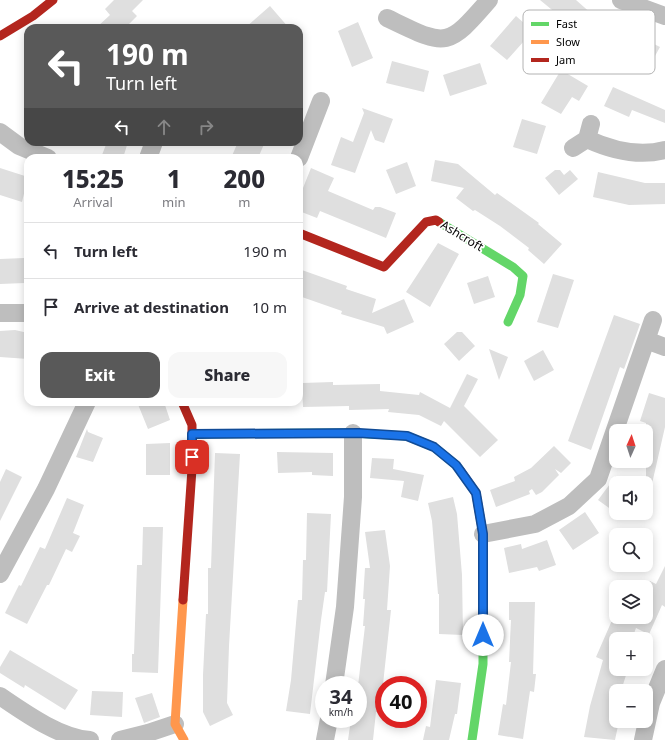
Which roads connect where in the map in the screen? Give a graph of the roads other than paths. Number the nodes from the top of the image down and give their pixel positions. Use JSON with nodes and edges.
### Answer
{"nodes":[{"id":1,"x":53,"y":0,"type":"edge"},
{"id":2,"x":489,"y":0,"type":"edge"},
{"id":3,"x":621,"y":0,"type":"edge"},
{"id":4,"x":648,"y":10,"type":"edge"},
{"id":5,"x":655,"y":12,"type":"edge"},
{"id":6,"x":665,"y":16,"type":"edge"},
{"id":7,"x":388,"y":18,"type":"dead end"},
{"id":8,"x":0,"y":36,"type":"edge"},
{"id":9,"x":323,"y":110,"type":"dead end"},
{"id":10,"x":0,"y":132,"type":"edge"},
{"id":11,"x":584,"y":137,"type":"dead end"},
{"id":12,"x":665,"y":150,"type":"edge"},
{"id":13,"x":38,"y":154,"type":"edge"},
{"id":14,"x":301,"y":154,"type":"edge"},
{"id":15,"x":303,"y":236,"type":"edge"},
{"id":16,"x":0,"y":313,"type":"edge"},
{"id":17,"x":24,"y":313,"type":"edge"},
{"id":18,"x":653,"y":320,"type":"dead end"},
{"id":19,"x":508,"y":322,"type":"dead end"},
{"id":20,"x":646,"y":340,"type":"junction"},
{"id":21,"x":665,"y":347,"type":"edge"},
{"id":22,"x":85,"y":406,"type":"edge"},
{"id":23,"x":184,"y":406,"type":"edge"},
{"id":24,"x":353,"y":433,"type":"junction"},
{"id":25,"x":192,"y":434,"type":"junction"},
{"id":26,"x":483,"y":534,"type":"junction"},
{"id":27,"x":0,"y":574,"type":"edge"},
{"id":28,"x":665,"y":669,"type":"edge"},
{"id":29,"x":335,"y":676,"type":"edge"},
{"id":30,"x":0,"y":696,"type":"edge"},
{"id":31,"x":175,"y":724,"type":"junction"},
{"id":32,"x":327,"y":728,"type":"edge"},
{"id":33,"x":90,"y":740,"type":"edge"},
{"id":34,"x":120,"y":740,"type":"edge"},
{"id":35,"x":184,"y":740,"type":"edge"},
{"id":36,"x":325,"y":740,"type":"edge"},
{"id":37,"x":472,"y":740,"type":"edge"},
{"id":38,"x":643,"y":740,"type":"edge"}],
"edges":[{"from":1,"to":8,"type":"street"},
{"from":2,"to":7,"type":"street"},
{"from":3,"to":4,"type":"street"},
{"from":5,"to":6,"type":"street"},
{"from":9,"to":14,"type":"street"},
{"from":10,"to":13,"type":"street"},
{"from":11,"to":12,"type":"street"},
{"from":15,"to":19,"type":"street","name":"Ashcroft"},
{"from":16,"to":17,"type":"street"},
{"from":18,"to":20,"type":"street"},
{"from":20,"to":21,"type":"street"},
{"from":20,"to":26,"type":"street"},
{"from":22,"to":27,"type":"street"},
{"from":23,"to":25,"type":"street"},
{"from":24,"to":25,"type":"street"},
{"from":24,"to":26,"type":"street"},
{"from":24,"to":29,"type":"street"},
{"from":25,"to":31,"type":"street"},
{"from":26,"to":37,"type":"street"},
{"from":28,"to":38,"type":"street"},
{"from":30,"to":33,"type":"street"},
{"from":31,"to":34,"type":"street"},
{"from":31,"to":35,"type":"street"},
{"from":32,"to":36,"type":"street"}]}
